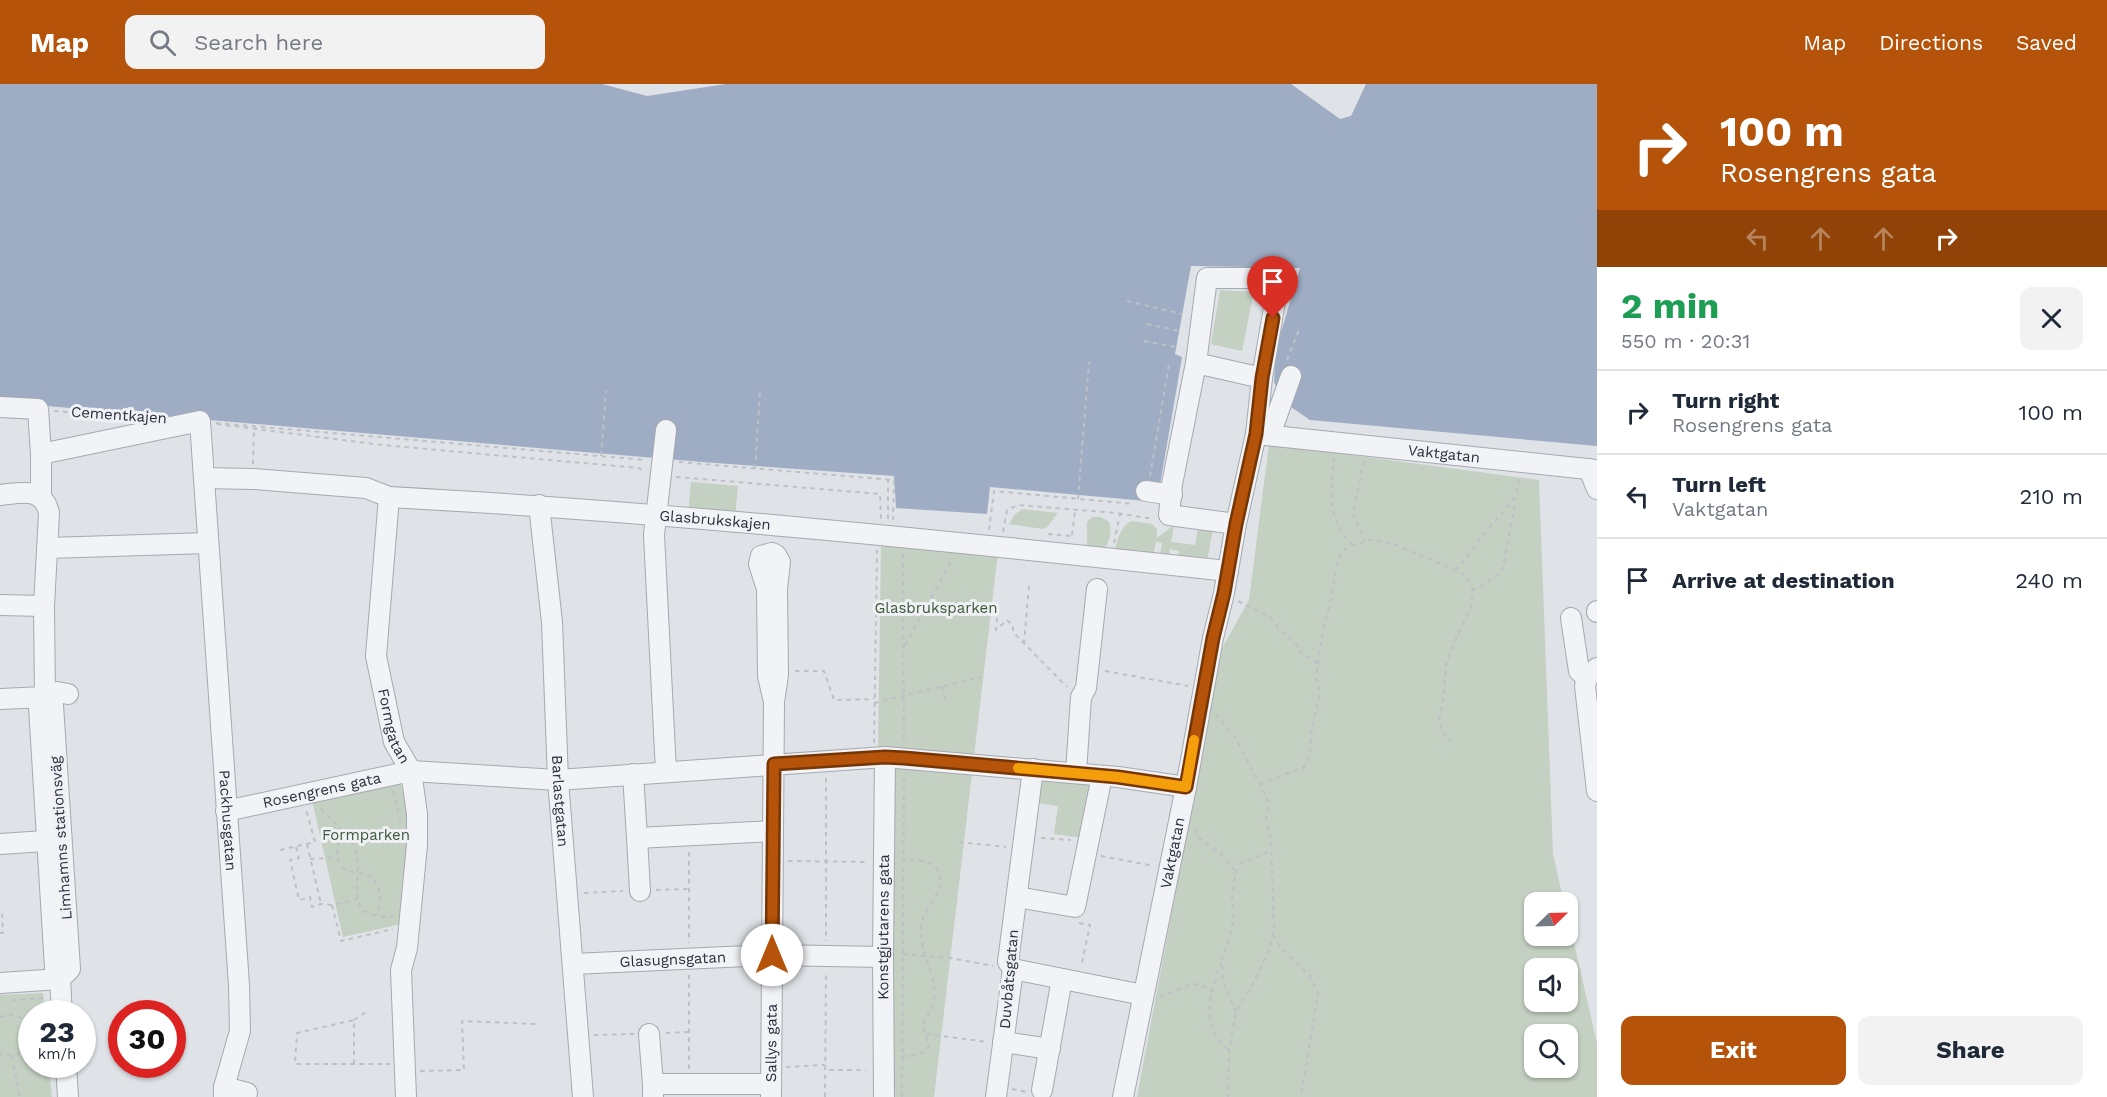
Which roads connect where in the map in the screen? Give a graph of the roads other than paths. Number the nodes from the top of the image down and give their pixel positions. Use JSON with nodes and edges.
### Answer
{"nodes":[{"id":1,"x":1196,"y":363,"type":"junction"},
{"id":2,"x":1288,"y":372,"type":"road end"},
{"id":3,"x":1262,"y":378,"type":"junction"},
{"id":4,"x":0,"y":407,"type":"edge"},
{"id":5,"x":666,"y":430,"type":"dead end"},
{"id":6,"x":1263,"y":435,"type":"junction"},
{"id":7,"x":41,"y":454,"type":"junction"},
{"id":8,"x":1593,"y":470,"type":"edge"},
{"id":9,"x":204,"y":478,"type":"junction"},
{"id":10,"x":1597,"y":489,"type":"edge"},
{"id":11,"x":1144,"y":492,"type":"road end"},
{"id":12,"x":0,"y":495,"type":"edge"},
{"id":13,"x":41,"y":497,"type":"junction"},
{"id":14,"x":388,"y":497,"type":"junction"},
{"id":15,"x":539,"y":505,"type":"junction"},
{"id":16,"x":1170,"y":506,"type":"junction"},
{"id":17,"x":657,"y":516,"type":"junction"},
{"id":18,"x":1236,"y":524,"type":"junction"},
{"id":19,"x":208,"y":543,"type":"junction"},
{"id":20,"x":48,"y":548,"type":"junction"},
{"id":21,"x":1228,"y":571,"type":"junction"},
{"id":22,"x":1097,"y":589,"type":"dead end"},
{"id":23,"x":0,"y":604,"type":"edge"},
{"id":24,"x":45,"y":606,"type":"junction"},
{"id":25,"x":1571,"y":618,"type":"dead end"},
{"id":26,"x":1592,"y":673,"type":"edge"},
{"id":27,"x":68,"y":694,"type":"dead end"},
{"id":28,"x":45,"y":697,"type":"junction"},
{"id":29,"x":0,"y":699,"type":"edge"},
{"id":30,"x":774,"y":702,"type":"junction"},
{"id":31,"x":879,"y":757,"type":"junction"},
{"id":32,"x":774,"y":764,"type":"junction"},
{"id":33,"x":1033,"y":770,"type":"junction"},
{"id":34,"x":411,"y":771,"type":"junction"},
{"id":35,"x":666,"y":772,"type":"junction"},
{"id":36,"x":633,"y":774,"type":"junction"},
{"id":37,"x":1076,"y":774,"type":"junction"},
{"id":38,"x":1102,"y":776,"type":"junction"},
{"id":39,"x":558,"y":780,"type":"junction"},
{"id":40,"x":1186,"y":787,"type":"junction"},
{"id":41,"x":1597,"y":791,"type":"edge"},
{"id":42,"x":226,"y":811,"type":"junction"},
{"id":43,"x":773,"y":831,"type":"junction"},
{"id":44,"x":637,"y":838,"type":"junction"},
{"id":45,"x":54,"y":841,"type":"junction"},
{"id":46,"x":0,"y":844,"type":"edge"},
{"id":47,"x":639,"y":891,"type":"dead end"},
{"id":48,"x":1017,"y":897,"type":"junction"},
{"id":49,"x":772,"y":955,"type":"junction"},
{"id":50,"x":883,"y":957,"type":"junction"},
{"id":51,"x":573,"y":964,"type":"junction"},
{"id":52,"x":1013,"y":969,"type":"junction"},
{"id":53,"x":1070,"y":981,"type":"junction"},
{"id":54,"x":0,"y":983,"type":"edge"},
{"id":55,"x":1143,"y":995,"type":"junction"},
{"id":56,"x":61,"y":997,"type":"edge"},
{"id":57,"x":649,"y":1034,"type":"dead end"},
{"id":58,"x":1003,"y":1043,"type":"junction"},
{"id":59,"x":1050,"y":1049,"type":"junction"},
{"id":60,"x":67,"y":1078,"type":"edge"},
{"id":61,"x":771,"y":1083,"type":"edge"},
{"id":62,"x":1042,"y":1090,"type":"road end"},
{"id":63,"x":653,"y":1091,"type":"edge"},
{"id":64,"x":997,"y":1091,"type":"edge"},
{"id":65,"x":224,"y":1092,"type":"edge"},
{"id":66,"x":247,"y":1093,"type":"dead end"},
{"id":67,"x":68,"y":1097,"type":"edge"},
{"id":68,"x":406,"y":1097,"type":"edge"},
{"id":69,"x":584,"y":1097,"type":"edge"},
{"id":70,"x":884,"y":1097,"type":"edge"},
{"id":71,"x":1123,"y":1097,"type":"edge"}],
"edges":[{"from":1,"to":3,"type":"street"},
{"from":1,"to":3,"type":"street","name":"Vaktgatan"},
{"from":1,"to":16,"type":"street"},
{"from":2,"to":6,"type":"street"},
{"from":3,"to":6,"type":"street","name":"Vaktgatan"},
{"from":4,"to":7,"type":"street"},
{"from":5,"to":17,"type":"street"},
{"from":6,"to":8,"type":"street","name":"Vaktgatan"},
{"from":6,"to":18,"type":"street","name":"Vaktgatan"},
{"from":7,"to":9,"type":"street","name":"Cementkajen"},
{"from":7,"to":13,"type":"street"},
{"from":8,"to":10,"type":"street"},
{"from":9,"to":14,"type":"street","name":"Glasbrukskajen"},
{"from":9,"to":19,"type":"street","name":"Packhusgatan"},
{"from":11,"to":16,"type":"street"},
{"from":12,"to":13,"type":"street"},
{"from":13,"to":20,"type":"street","name":"Limhamns stationsväg"},
{"from":14,"to":15,"type":"street","name":"Glasbrukskajen"},
{"from":14,"to":34,"type":"street","name":"Formgatan"},
{"from":15,"to":17,"type":"street","name":"Glasbrukskajen"},
{"from":15,"to":39,"type":"street","name":"Barlastgatan"},
{"from":16,"to":18,"type":"street"},
{"from":17,"to":21,"type":"street","name":"Glasbrukskajen"},
{"from":17,"to":35,"type":"street"},
{"from":18,"to":21,"type":"street","name":"Vaktgatan"},
{"from":19,"to":20,"type":"street"},
{"from":19,"to":42,"type":"street","name":"Packhusgatan"},
{"from":20,"to":24,"type":"street","name":"Limhamns stationsväg"},
{"from":21,"to":40,"type":"street","name":"Vaktgatan"},
{"from":22,"to":37,"type":"street"},
{"from":23,"to":24,"type":"street"},
{"from":24,"to":28,"type":"street","name":"Limhamns stationsväg"},
{"from":25,"to":26,"type":"street"},
{"from":26,"to":41,"type":"street"},
{"from":27,"to":28,"type":"street"},
{"from":28,"to":29,"type":"street"},
{"from":28,"to":45,"type":"street","name":"Limhamns stationsväg"},
{"from":30,"to":30,"type":"street","name":"Sallys gata"},
{"from":30,"to":32,"type":"street","name":"Sallys gata"},
{"from":31,"to":32,"type":"street","name":"Rosengrens gata"},
{"from":31,"to":33,"type":"street","name":"Rosengrens gata"},
{"from":31,"to":50,"type":"street","name":"Konstgjutarens gata"},
{"from":32,"to":35,"type":"street","name":"Rosengrens gata"},
{"from":32,"to":43,"type":"street","name":"Sallys gata"},
{"from":33,"to":37,"type":"street","name":"Rosengrens gata"},
{"from":33,"to":48,"type":"street","name":"Duvbåtsgatan"},
{"from":34,"to":39,"type":"street","name":"Rosengrens gata"},
{"from":34,"to":42,"type":"street","name":"Rosengrens gata"},
{"from":34,"to":68,"type":"street","name":"Formgatan"},
{"from":35,"to":36,"type":"street","name":"Rosengrens gata"},
{"from":36,"to":39,"type":"street","name":"Rosengrens gata"},
{"from":36,"to":44,"type":"street"},
{"from":37,"to":38,"type":"street","name":"Rosengrens gata"},
{"from":38,"to":40,"type":"street","name":"Rosengrens gata"},
{"from":38,"to":48,"type":"street"},
{"from":39,"to":51,"type":"street","name":"Barlastgatan"},
{"from":40,"to":55,"type":"street","name":"Vaktgatan"},
{"from":42,"to":65,"type":"street","name":"Packhusgatan"},
{"from":43,"to":44,"type":"street"},
{"from":43,"to":49,"type":"street","name":"Sallys gata"},
{"from":44,"to":47,"type":"street"},
{"from":45,"to":46,"type":"street"},
{"from":45,"to":56,"type":"street","name":"Limhamns stationsväg"},
{"from":48,"to":52,"type":"street","name":"Duvbåtsgatan"},
{"from":49,"to":50,"type":"street","name":"Glasugnsgatan"},
{"from":49,"to":51,"type":"street","name":"Glasugnsgatan"},
{"from":49,"to":61,"type":"street","name":"Sallys gata"},
{"from":50,"to":70,"type":"street","name":"Konstgjutarens gata"},
{"from":51,"to":69,"type":"street","name":"Barlastgatan"},
{"from":52,"to":53,"type":"street"},
{"from":52,"to":58,"type":"street","name":"Duvbåtsgatan"},
{"from":53,"to":55,"type":"street"},
{"from":53,"to":59,"type":"street"},
{"from":54,"to":56,"type":"street"},
{"from":55,"to":71,"type":"street","name":"Vaktgatan"},
{"from":57,"to":63,"type":"street"},
{"from":58,"to":59,"type":"street"},
{"from":58,"to":64,"type":"street","name":"Duvbåtsgatan"},
{"from":59,"to":62,"type":"street"},
{"from":60,"to":67,"type":"street"},
{"from":61,"to":63,"type":"street"},
{"from":65,"to":66,"type":"street"}]}
